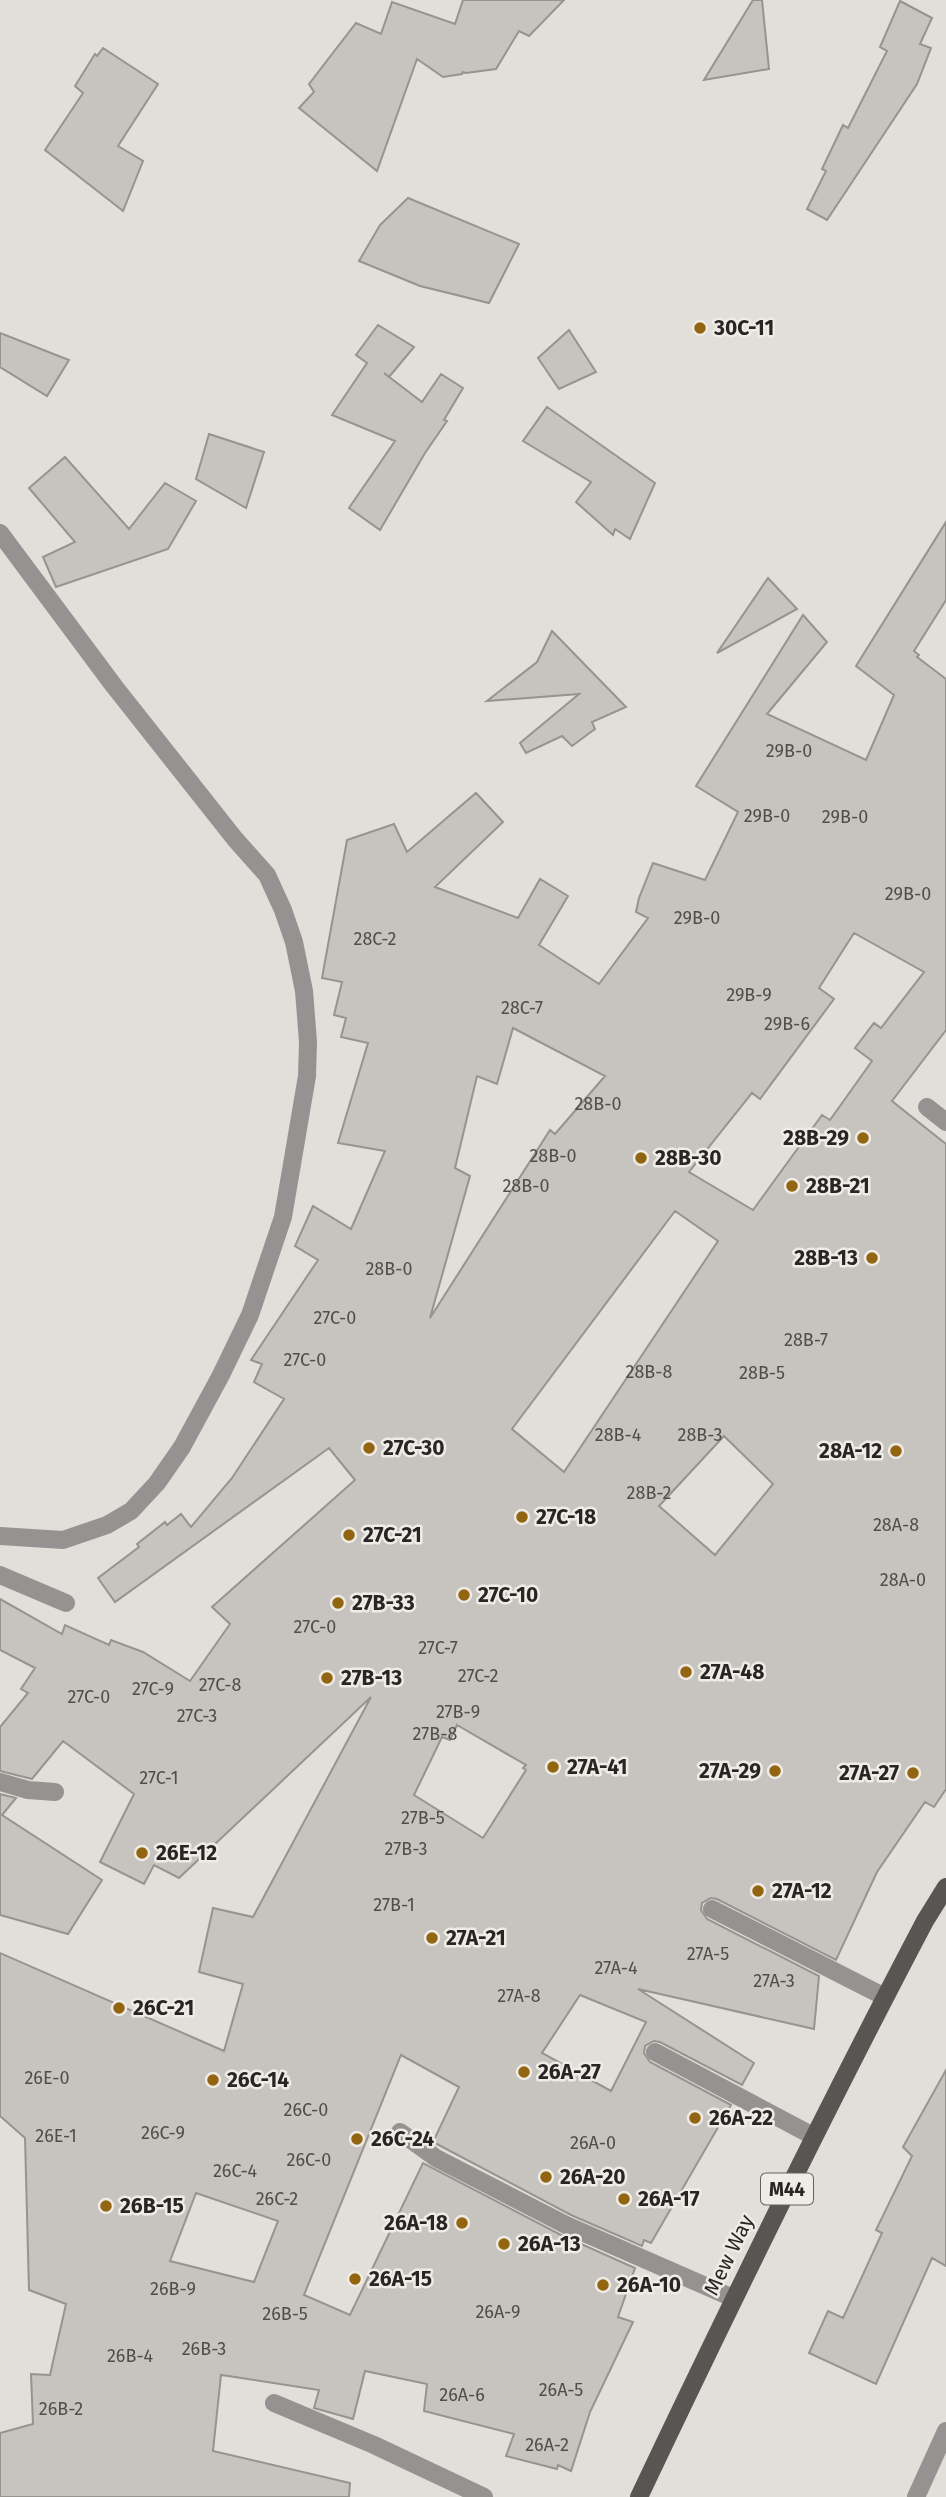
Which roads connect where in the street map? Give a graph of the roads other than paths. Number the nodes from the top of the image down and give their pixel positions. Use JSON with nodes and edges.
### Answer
{"nodes":[{"id":1,"x":0,"y":533,"type":"edge"},
{"id":2,"x":926,"y":1107,"type":"dead end"},
{"id":3,"x":946,"y":1122,"type":"edge"},
{"id":4,"x":0,"y":1536,"type":"edge"},
{"id":5,"x":0,"y":1575,"type":"edge"},
{"id":6,"x":66,"y":1603,"type":"dead end"},
{"id":7,"x":0,"y":1782,"type":"edge"},
{"id":8,"x":55,"y":1793,"type":"dead end"},
{"id":9,"x":946,"y":1887,"type":"edge"},
{"id":10,"x":712,"y":1909,"type":"dead end"},
{"id":11,"x":885,"y":1997,"type":"junction"},
{"id":12,"x":654,"y":2052,"type":"dead end"},
{"id":13,"x":400,"y":2132,"type":"dead end"},
{"id":14,"x":813,"y":2136,"type":"junction"},
{"id":15,"x":733,"y":2298,"type":"junction"},
{"id":16,"x":274,"y":2403,"type":"dead end"},
{"id":17,"x":946,"y":2431,"type":"edge"},
{"id":18,"x":484,"y":2497,"type":"edge"},
{"id":19,"x":639,"y":2497,"type":"edge"},
{"id":20,"x":915,"y":2497,"type":"edge"}],
"edges":[{"from":1,"to":4,"type":"street"},
{"from":2,"to":3,"type":"street"},
{"from":5,"to":6,"type":"street"},
{"from":7,"to":8,"type":"street"},
{"from":9,"to":11,"type":"main road","name":"Mew Way","number":"M44"},
{"from":10,"to":11,"type":"street"},
{"from":11,"to":14,"type":"main road","name":"Mew Way","number":"M44"},
{"from":12,"to":14,"type":"street"},
{"from":13,"to":15,"type":"street"},
{"from":14,"to":15,"type":"main road","name":"Mew Way","number":"M44"},
{"from":15,"to":19,"type":"main road","name":"Mew Way","number":"M44"},
{"from":16,"to":18,"type":"street"},
{"from":17,"to":20,"type":"street"}]}
